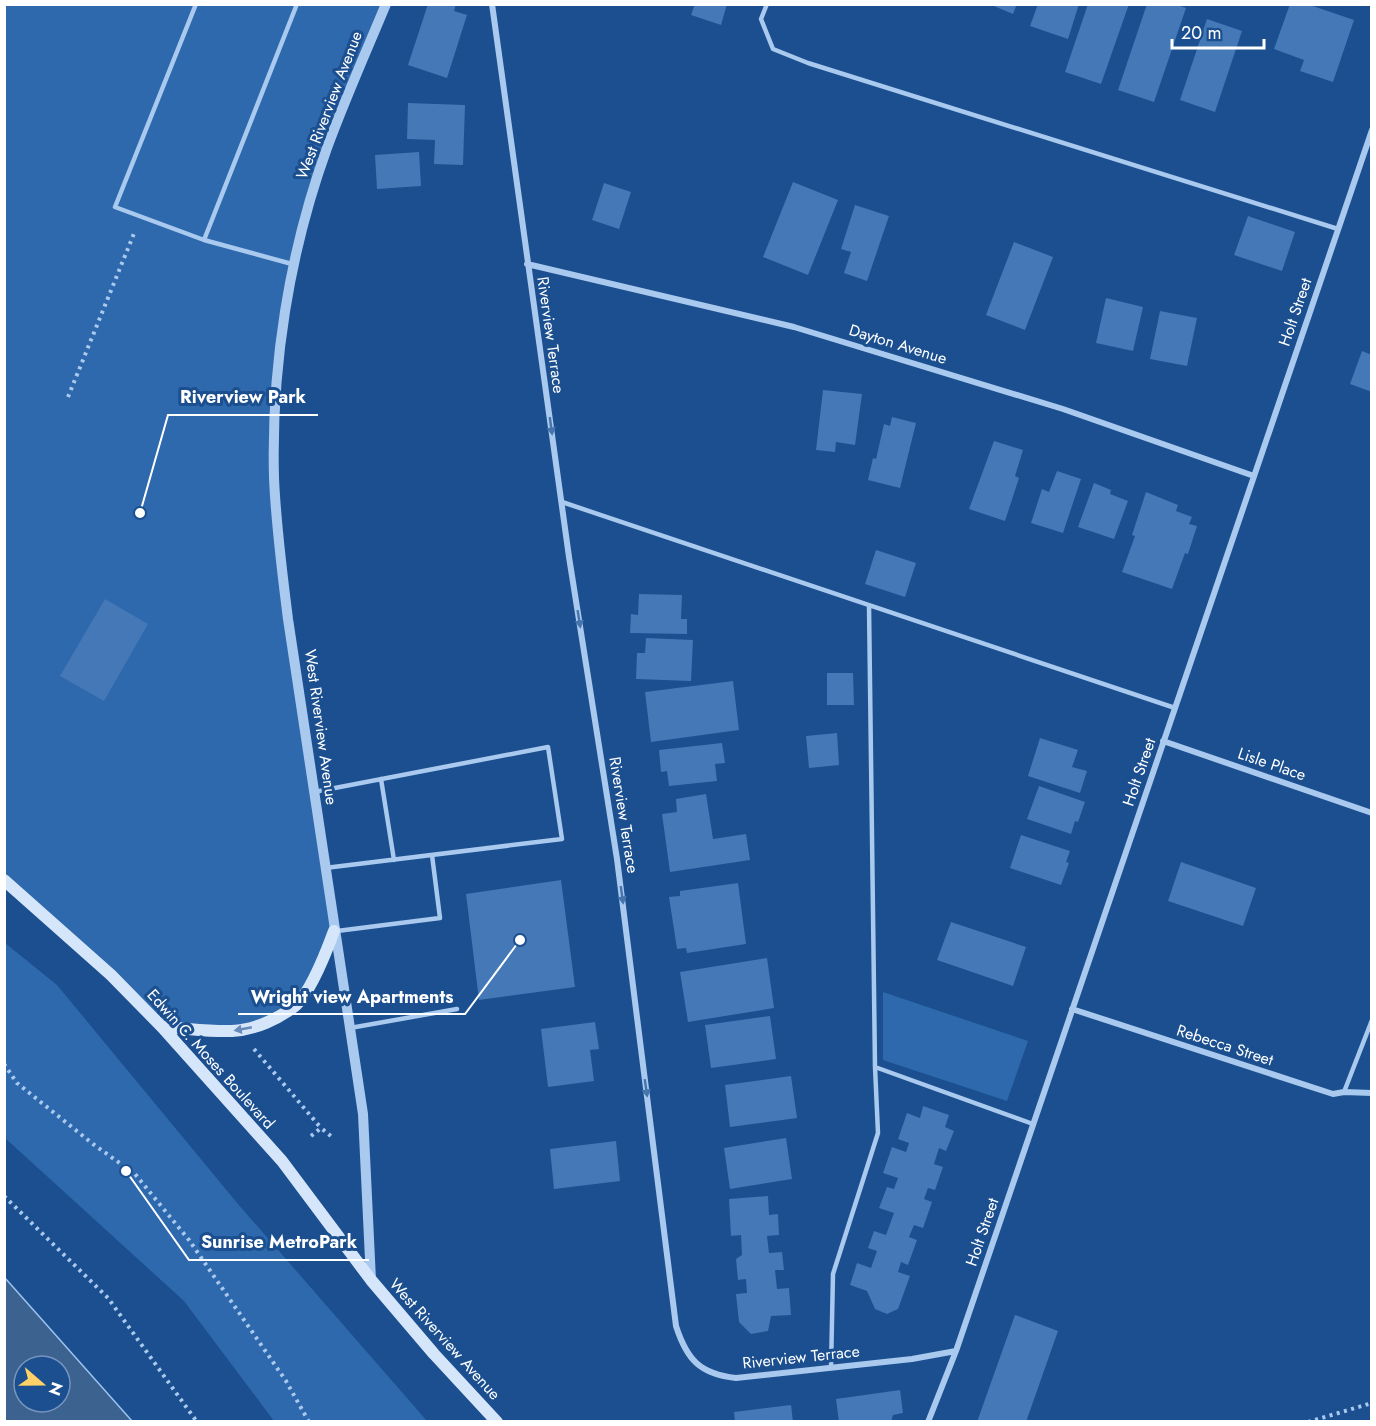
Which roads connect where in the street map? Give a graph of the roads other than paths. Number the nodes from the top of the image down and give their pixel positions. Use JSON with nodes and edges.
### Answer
{"nodes":[{"id":1,"x":196,"y":4,"type":"edge"},
{"id":2,"x":297,"y":4,"type":"edge"},
{"id":3,"x":386,"y":4,"type":"edge"},
{"id":4,"x":492,"y":4,"type":"edge"},
{"id":5,"x":767,"y":4,"type":"edge"},
{"id":6,"x":1371,"y":130,"type":"edge"},
{"id":7,"x":1338,"y":229,"type":"junction"},
{"id":8,"x":204,"y":240,"type":"junction"},
{"id":9,"x":527,"y":264,"type":"junction"},
{"id":10,"x":295,"y":265,"type":"junction"},
{"id":11,"x":1254,"y":476,"type":"junction"},
{"id":12,"x":562,"y":502,"type":"junction"},
{"id":13,"x":868,"y":605,"type":"junction"},
{"id":14,"x":1175,"y":708,"type":"junction"},
{"id":15,"x":1163,"y":741,"type":"junction"},
{"id":16,"x":381,"y":780,"type":"junction"},
{"id":17,"x":314,"y":792,"type":"junction"},
{"id":18,"x":1371,"y":813,"type":"edge"},
{"id":19,"x":432,"y":855,"type":"junction"},
{"id":20,"x":394,"y":860,"type":"junction"},
{"id":21,"x":325,"y":868,"type":"junction"},
{"id":22,"x":4,"y":880,"type":"edge"},
{"id":23,"x":334,"y":931,"type":"junction"},
{"id":24,"x":457,"y":1009,"type":"dead end"},
{"id":25,"x":1072,"y":1009,"type":"junction"},
{"id":26,"x":1371,"y":1020,"type":"edge"},
{"id":27,"x":162,"y":1027,"type":"junction"},
{"id":28,"x":349,"y":1029,"type":"junction"},
{"id":29,"x":875,"y":1067,"type":"junction"},
{"id":30,"x":1344,"y":1092,"type":"junction"},
{"id":31,"x":1371,"y":1093,"type":"edge"},
{"id":32,"x":1033,"y":1125,"type":"junction"},
{"id":33,"x":371,"y":1280,"type":"junction"},
{"id":34,"x":956,"y":1351,"type":"junction"},
{"id":35,"x":831,"y":1368,"type":"junction"},
{"id":36,"x":497,"y":1422,"type":"edge"},
{"id":37,"x":928,"y":1422,"type":"edge"}],
"edges":[{"from":1,"to":8,"type":"lane"},
{"from":2,"to":8,"type":"lane"},
{"from":3,"to":10,"type":"street","name":"West Riverview Avenue"},
{"from":4,"to":9,"type":"street","name":"Riverview Terrace"},
{"from":5,"to":7,"type":"lane"},
{"from":6,"to":7,"type":"street","name":"Holt Street"},
{"from":7,"to":11,"type":"street","name":"Holt Street"},
{"from":8,"to":10,"type":"lane"},
{"from":9,"to":11,"type":"street","name":"Dayton Avenue"},
{"from":9,"to":12,"type":"street","name":"Riverview Terrace","one_way":true},
{"from":10,"to":17,"type":"street","name":"West Riverview Avenue"},
{"from":11,"to":14,"type":"street","name":"Holt Street"},
{"from":12,"to":13,"type":"lane"},
{"from":12,"to":35,"type":"street","name":"Riverview Terrace","one_way":true},
{"from":13,"to":14,"type":"lane"},
{"from":13,"to":29,"type":"lane"},
{"from":14,"to":15,"type":"street","name":"Holt Street"},
{"from":15,"to":18,"type":"street","name":"Lisle Place"},
{"from":15,"to":25,"type":"street","name":"Holt Street"},
{"from":16,"to":17,"type":"lane"},
{"from":16,"to":19,"type":"lane"},
{"from":16,"to":20,"type":"lane"},
{"from":17,"to":21,"type":"street","name":"West Riverview Avenue"},
{"from":19,"to":20,"type":"lane"},
{"from":19,"to":23,"type":"lane"},
{"from":20,"to":21,"type":"lane"},
{"from":21,"to":23,"type":"street","name":"West Riverview Avenue"},
{"from":22,"to":27,"type":"main road","name":"Edwin C. Moses Boulevard"},
{"from":23,"to":27,"type":"main road","one_way":true},
{"from":23,"to":28,"type":"street","name":"West Riverview Avenue"},
{"from":24,"to":28,"type":"lane"},
{"from":25,"to":30,"type":"street","name":"Rebecca Street"},
{"from":25,"to":32,"type":"street","name":"Holt Street"},
{"from":26,"to":30,"type":"lane"},
{"from":27,"to":33,"type":"main road","name":"Edwin C. Moses Boulevard"},
{"from":28,"to":33,"type":"street","name":"West Riverview Avenue"},
{"from":29,"to":32,"type":"lane"},
{"from":29,"to":35,"type":"lane"},
{"from":30,"to":31,"type":"street","name":"Rebecca Street"},
{"from":32,"to":34,"type":"street","name":"Holt Street"},
{"from":33,"to":36,"type":"main road","name":"West Riverview Avenue"},
{"from":34,"to":35,"type":"street","name":"Riverview Terrace"},
{"from":34,"to":37,"type":"street","name":"Holt Street"}]}
